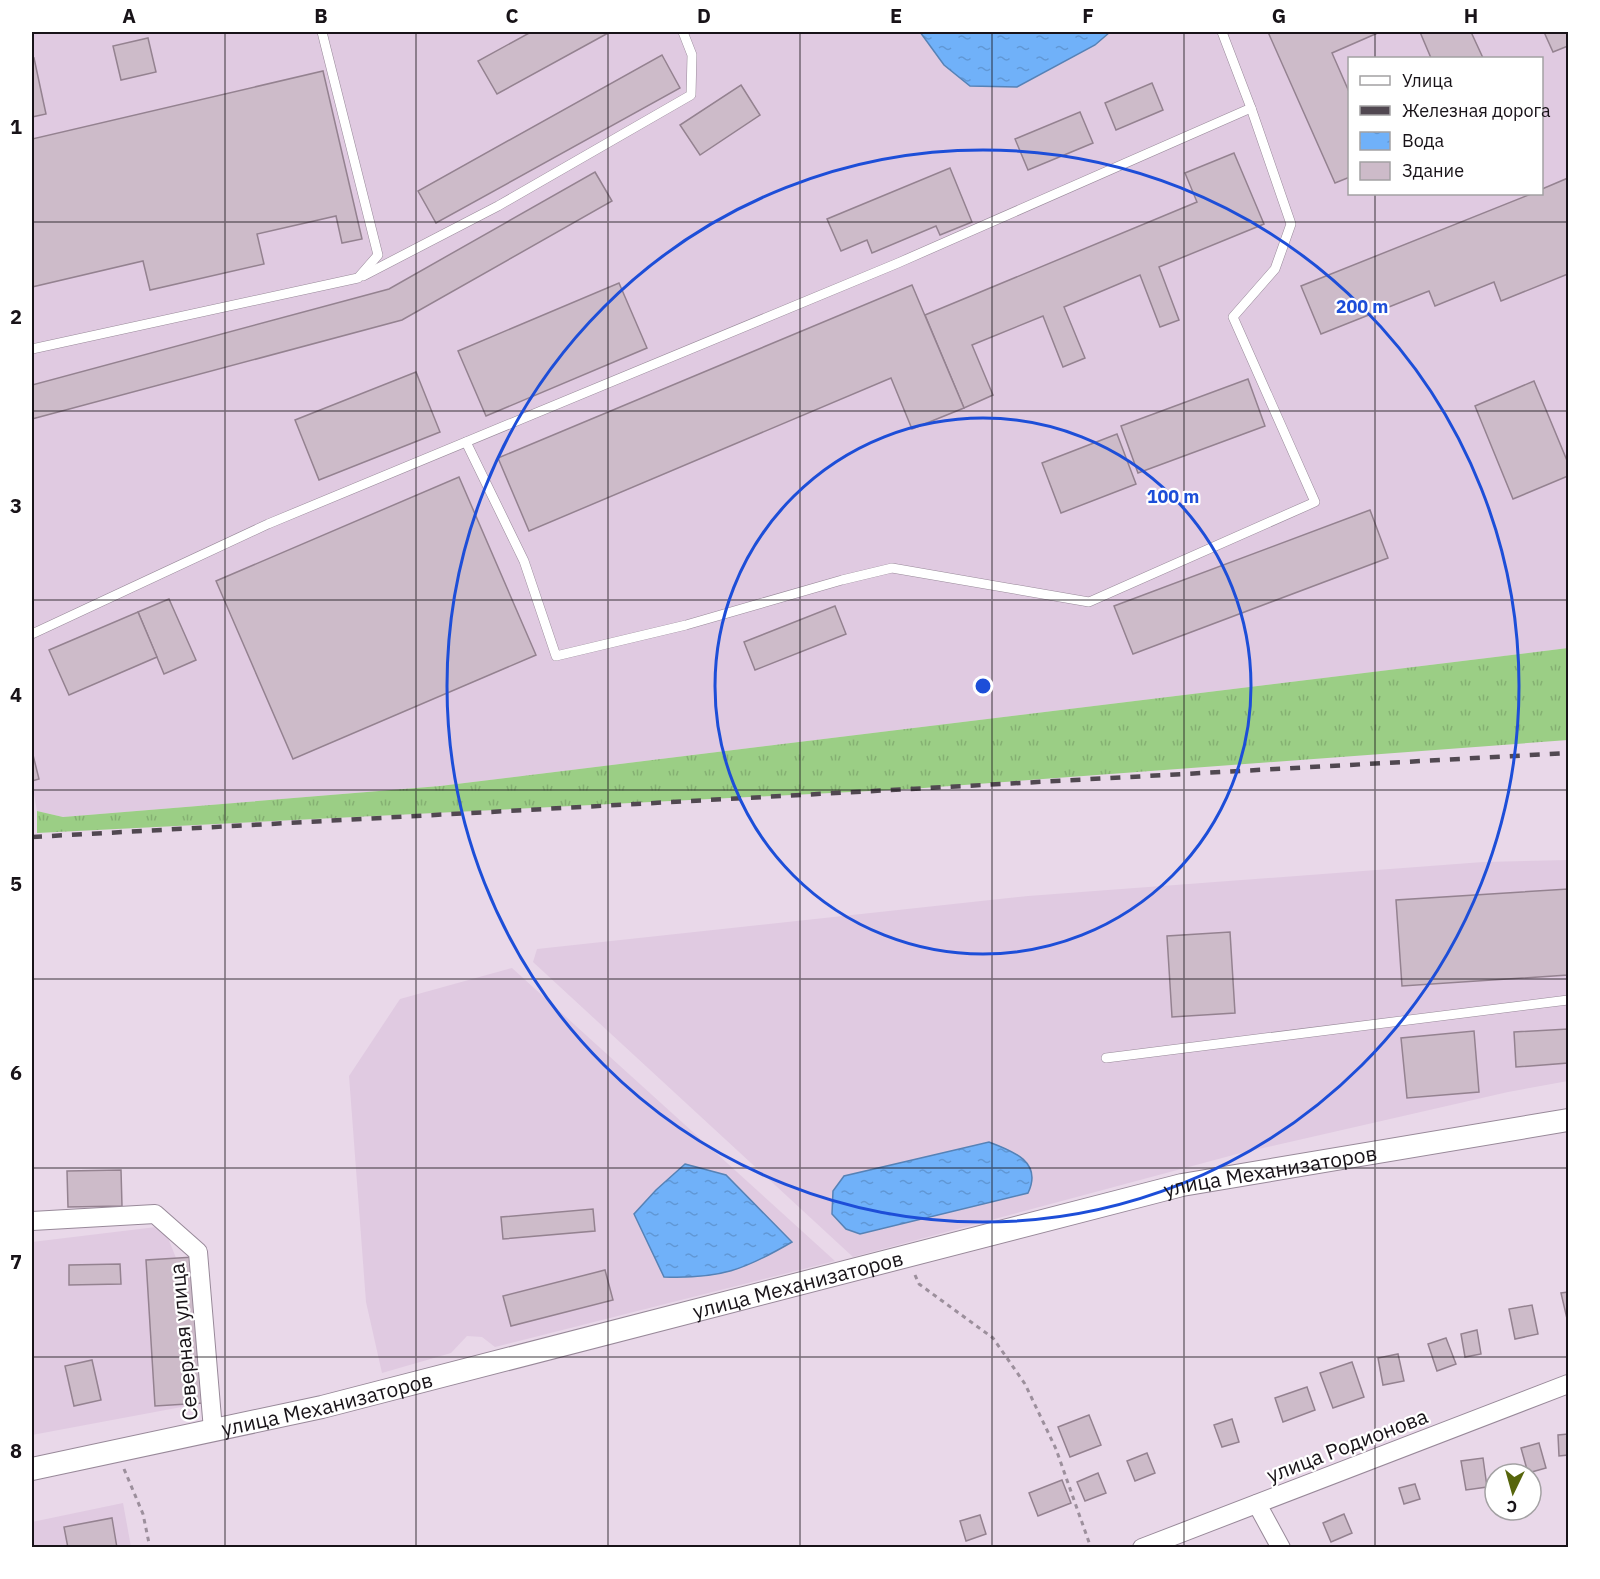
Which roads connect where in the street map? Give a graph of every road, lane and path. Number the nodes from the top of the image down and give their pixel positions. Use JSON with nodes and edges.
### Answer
{"nodes":[{"id":1,"x":322,"y":32,"type":"edge"},
{"id":2,"x":683,"y":32,"type":"edge"},
{"id":3,"x":1222,"y":32,"type":"edge"},
{"id":4,"x":1251,"y":108,"type":"junction"},
{"id":5,"x":358,"y":278,"type":"junction"},
{"id":6,"x":32,"y":349,"type":"edge"},
{"id":7,"x":466,"y":442,"type":"junction"},
{"id":8,"x":32,"y":634,"type":"edge"},
{"id":9,"x":1569,"y":1000,"type":"edge"},
{"id":10,"x":1106,"y":1059,"type":"dead end"},
{"id":11,"x":1569,"y":1120,"type":"edge"},
{"id":12,"x":32,"y":1221,"type":"edge"},
{"id":13,"x":906,"y":1256,"type":"junction"},
{"id":14,"x":1569,"y":1384,"type":"edge"},
{"id":15,"x":213,"y":1430,"type":"junction"},
{"id":16,"x":117,"y":1451,"type":"junction"},
{"id":17,"x":32,"y":1469,"type":"edge"},
{"id":18,"x":1257,"y":1504,"type":"junction"},
{"id":19,"x":150,"y":1548,"type":"edge"},
{"id":20,"x":1091,"y":1548,"type":"edge"},
{"id":21,"x":1142,"y":1548,"type":"edge"},
{"id":22,"x":1281,"y":1548,"type":"edge"}],
"edges":[{"from":1,"to":5,"type":"lane"},
{"from":2,"to":5,"type":"lane"},
{"from":3,"to":4,"type":"lane"},
{"from":4,"to":7,"type":"lane"},
{"from":4,"to":7,"type":"lane"},
{"from":5,"to":6,"type":"lane"},
{"from":7,"to":8,"type":"lane"},
{"from":9,"to":10,"type":"lane"},
{"from":11,"to":13,"type":"street","name":"улица Механизаторов"},
{"from":12,"to":15,"type":"street","name":"Северная улица"},
{"from":13,"to":15,"type":"street","name":"улица Механизаторов"},
{"from":13,"to":20,"type":"path"},
{"from":14,"to":18,"type":"street","name":"улица Родионова"},
{"from":15,"to":16,"type":"street","name":"улица Механизаторов"},
{"from":16,"to":17,"type":"street","name":"улица Механизаторов"},
{"from":16,"to":19,"type":"path"},
{"from":18,"to":21,"type":"street","name":"улица Родионова"},
{"from":18,"to":22,"type":"street"}]}
